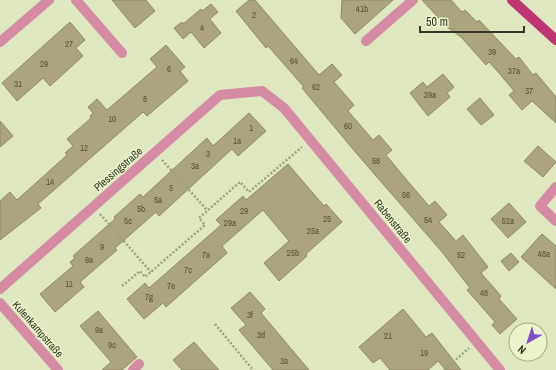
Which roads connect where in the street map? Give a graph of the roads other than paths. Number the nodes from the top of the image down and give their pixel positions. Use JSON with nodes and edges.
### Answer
{"nodes":[{"id":1,"x":49,"y":0,"type":"edge"},
{"id":2,"x":76,"y":0,"type":"edge"},
{"id":3,"x":413,"y":0,"type":"edge"},
{"id":4,"x":512,"y":0,"type":"edge"},
{"id":5,"x":556,"y":40,"type":"edge"},
{"id":6,"x":366,"y":41,"type":"dead end"},
{"id":7,"x":0,"y":42,"type":"edge"},
{"id":8,"x":122,"y":53,"type":"dead end"},
{"id":9,"x":262,"y":91,"type":"joint"},
{"id":10,"x":556,"y":188,"type":"edge"},
{"id":11,"x":556,"y":221,"type":"edge"},
{"id":12,"x":0,"y":289,"type":"edge"},
{"id":13,"x":0,"y":303,"type":"edge"},
{"id":14,"x":58,"y":370,"type":"edge"},
{"id":15,"x":500,"y":370,"type":"edge"}],
"edges":[{"from":1,"to":7,"type":"street"},
{"from":2,"to":8,"type":"street"},
{"from":3,"to":6,"type":"street"},
{"from":4,"to":5,"type":"main road"},
{"from":9,"to":12,"type":"street","name":"Plessingstraße"},
{"from":9,"to":15,"type":"street","name":"Rabenstraße"},
{"from":10,"to":11,"type":"street"},
{"from":13,"to":14,"type":"street","name":"Kulenkampstraße"}]}
